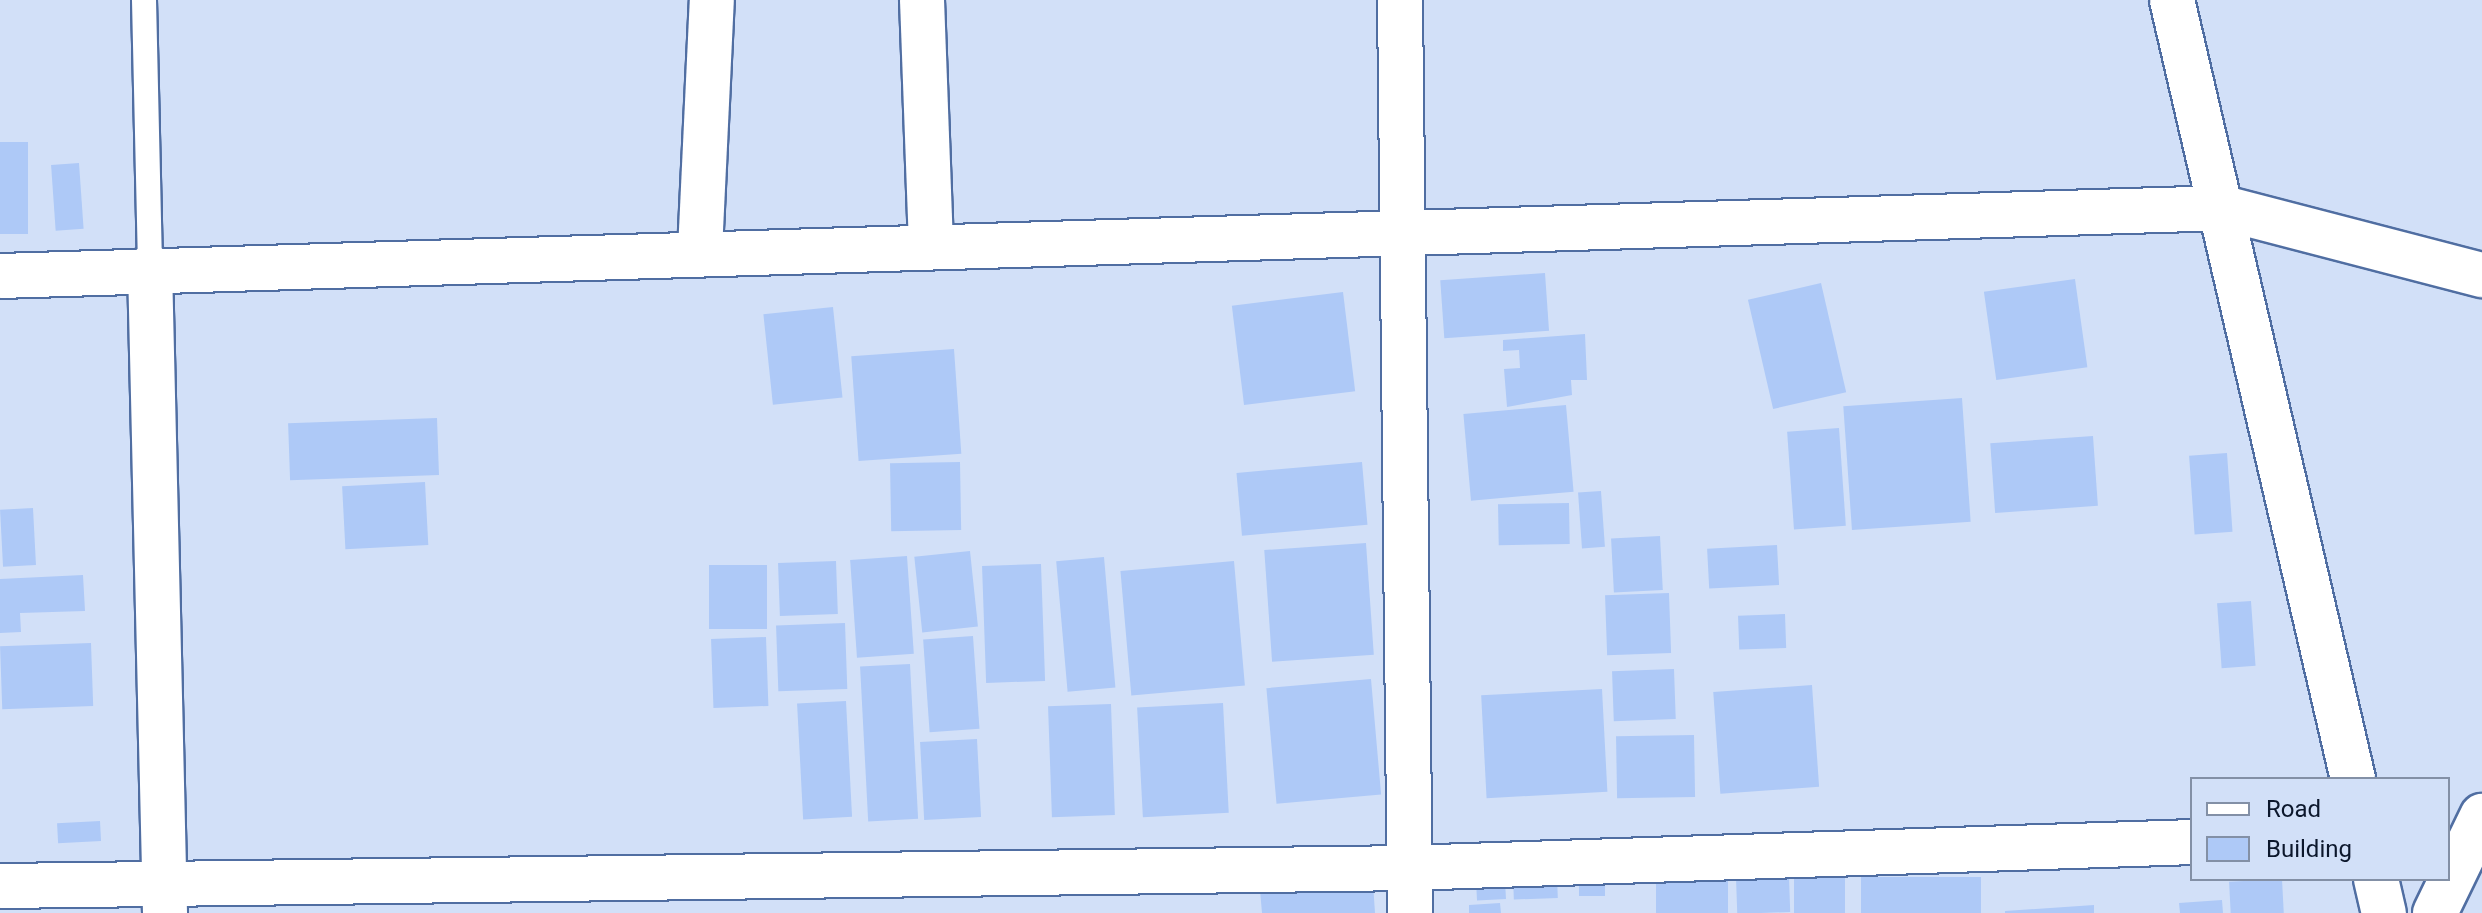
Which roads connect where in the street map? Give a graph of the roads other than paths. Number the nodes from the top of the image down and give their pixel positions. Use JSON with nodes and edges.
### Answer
{"nodes":[{"id":1,"x":144,"y":0,"type":"edge"},
{"id":2,"x":712,"y":0,"type":"edge"},
{"id":3,"x":922,"y":0,"type":"edge"},
{"id":4,"x":1400,"y":0,"type":"edge"},
{"id":5,"x":2172,"y":0,"type":"edge"},
{"id":6,"x":2224,"y":208,"type":"junction"},
{"id":7,"x":1402,"y":237,"type":"junction"},
{"id":8,"x":931,"y":245,"type":"junction"},
{"id":9,"x":700,"y":251,"type":"junction"},
{"id":10,"x":150,"y":267,"type":"junction"},
{"id":11,"x":2482,"y":275,"type":"edge"},
{"id":12,"x":0,"y":276,"type":"edge"},
{"id":13,"x":2353,"y":777,"type":"edge"},
{"id":14,"x":2482,"y":816,"type":"edge"},
{"id":15,"x":2190,"y":842,"type":"edge"},
{"id":16,"x":1406,"y":868,"type":"junction"},
{"id":17,"x":2376,"y":881,"type":"edge"},
{"id":18,"x":0,"y":886,"type":"edge"},
{"id":19,"x":164,"y":900,"type":"edge"},
{"id":20,"x":1410,"y":913,"type":"edge"},
{"id":21,"x":2384,"y":913,"type":"edge"},
{"id":22,"x":2435,"y":913,"type":"edge"}],
"edges":[{"from":1,"to":10,"type":"lane"},
{"from":2,"to":9,"type":"street"},
{"from":3,"to":8,"type":"street"},
{"from":4,"to":7,"type":"street"},
{"from":5,"to":6,"type":"street"},
{"from":6,"to":7,"type":"street"},
{"from":6,"to":11,"type":"street"},
{"from":6,"to":13,"type":"street"},
{"from":7,"to":8,"type":"street"},
{"from":7,"to":16,"type":"street"},
{"from":8,"to":9,"type":"street"},
{"from":9,"to":10,"type":"street"},
{"from":10,"to":12,"type":"street"},
{"from":10,"to":19,"type":"street"},
{"from":14,"to":22,"type":"street"},
{"from":15,"to":16,"type":"street"},
{"from":16,"to":19,"type":"street"},
{"from":16,"to":20,"type":"street"},
{"from":17,"to":21,"type":"street"},
{"from":18,"to":19,"type":"street"}]}
